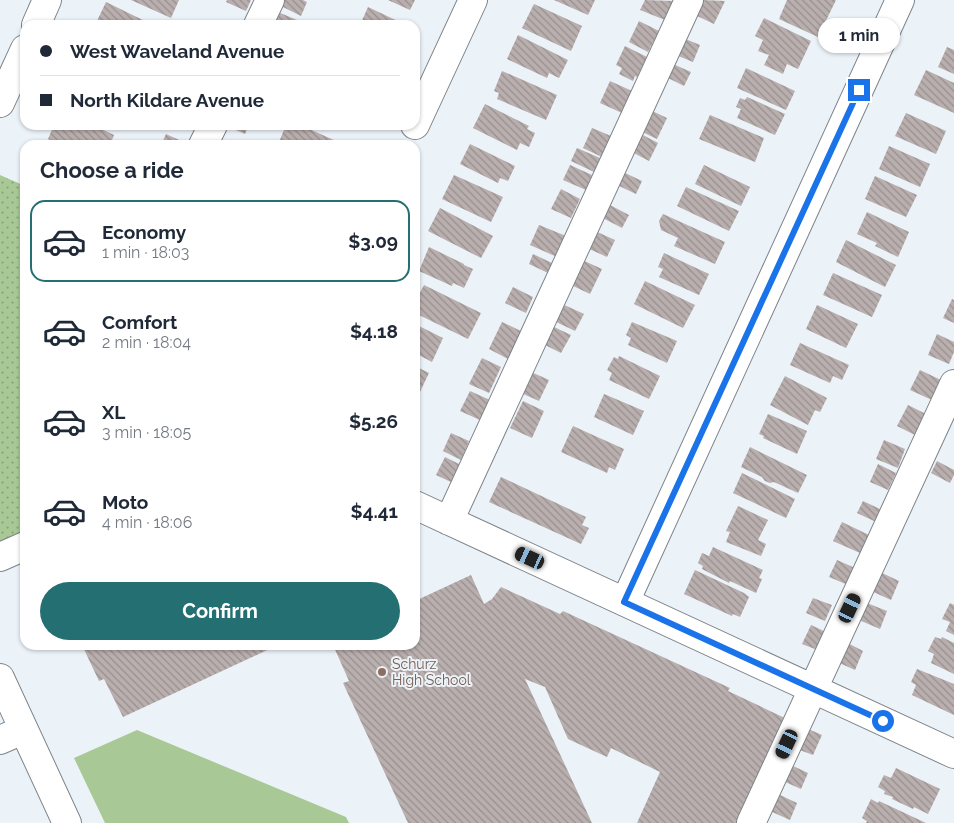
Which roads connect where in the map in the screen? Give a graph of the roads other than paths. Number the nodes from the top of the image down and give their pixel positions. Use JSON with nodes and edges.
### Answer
{"nodes":[{"id":1,"x":48,"y":0,"type":"edge"},
{"id":2,"x":270,"y":0,"type":"edge"},
{"id":3,"x":473,"y":0,"type":"edge"},
{"id":4,"x":689,"y":0,"type":"edge"},
{"id":5,"x":900,"y":0,"type":"edge"},
{"id":6,"x":38,"y":20,"type":"edge"},
{"id":7,"x":260,"y":20,"type":"edge"},
{"id":8,"x":20,"y":59,"type":"edge"},
{"id":9,"x":0,"y":103,"type":"edge"},
{"id":10,"x":420,"y":114,"type":"edge"},
{"id":11,"x":954,"y":384,"type":"edge"},
{"id":12,"x":420,"y":507,"type":"edge"},
{"id":13,"x":449,"y":521,"type":"junction"},
{"id":14,"x":20,"y":548,"type":"edge"},
{"id":15,"x":0,"y":557,"type":"edge"},
{"id":16,"x":624,"y":602,"type":"junction"},
{"id":17,"x":0,"y":678,"type":"edge"},
{"id":18,"x":813,"y":689,"type":"junction"},
{"id":19,"x":12,"y":735,"type":"edge"},
{"id":20,"x":954,"y":754,"type":"edge"},
{"id":21,"x":67,"y":823,"type":"edge"},
{"id":22,"x":751,"y":823,"type":"edge"}],
"edges":[{"from":1,"to":6,"type":"street"},
{"from":2,"to":7,"type":"street"},
{"from":3,"to":10,"type":"street"},
{"from":4,"to":13,"type":"street"},
{"from":5,"to":16,"type":"street"},
{"from":8,"to":9,"type":"street"},
{"from":11,"to":18,"type":"street"},
{"from":12,"to":13,"type":"street"},
{"from":13,"to":16,"type":"street"},
{"from":14,"to":15,"type":"street"},
{"from":16,"to":18,"type":"street"},
{"from":17,"to":19,"type":"street"},
{"from":18,"to":20,"type":"street"},
{"from":18,"to":22,"type":"street"},
{"from":19,"to":21,"type":"street"}]}
